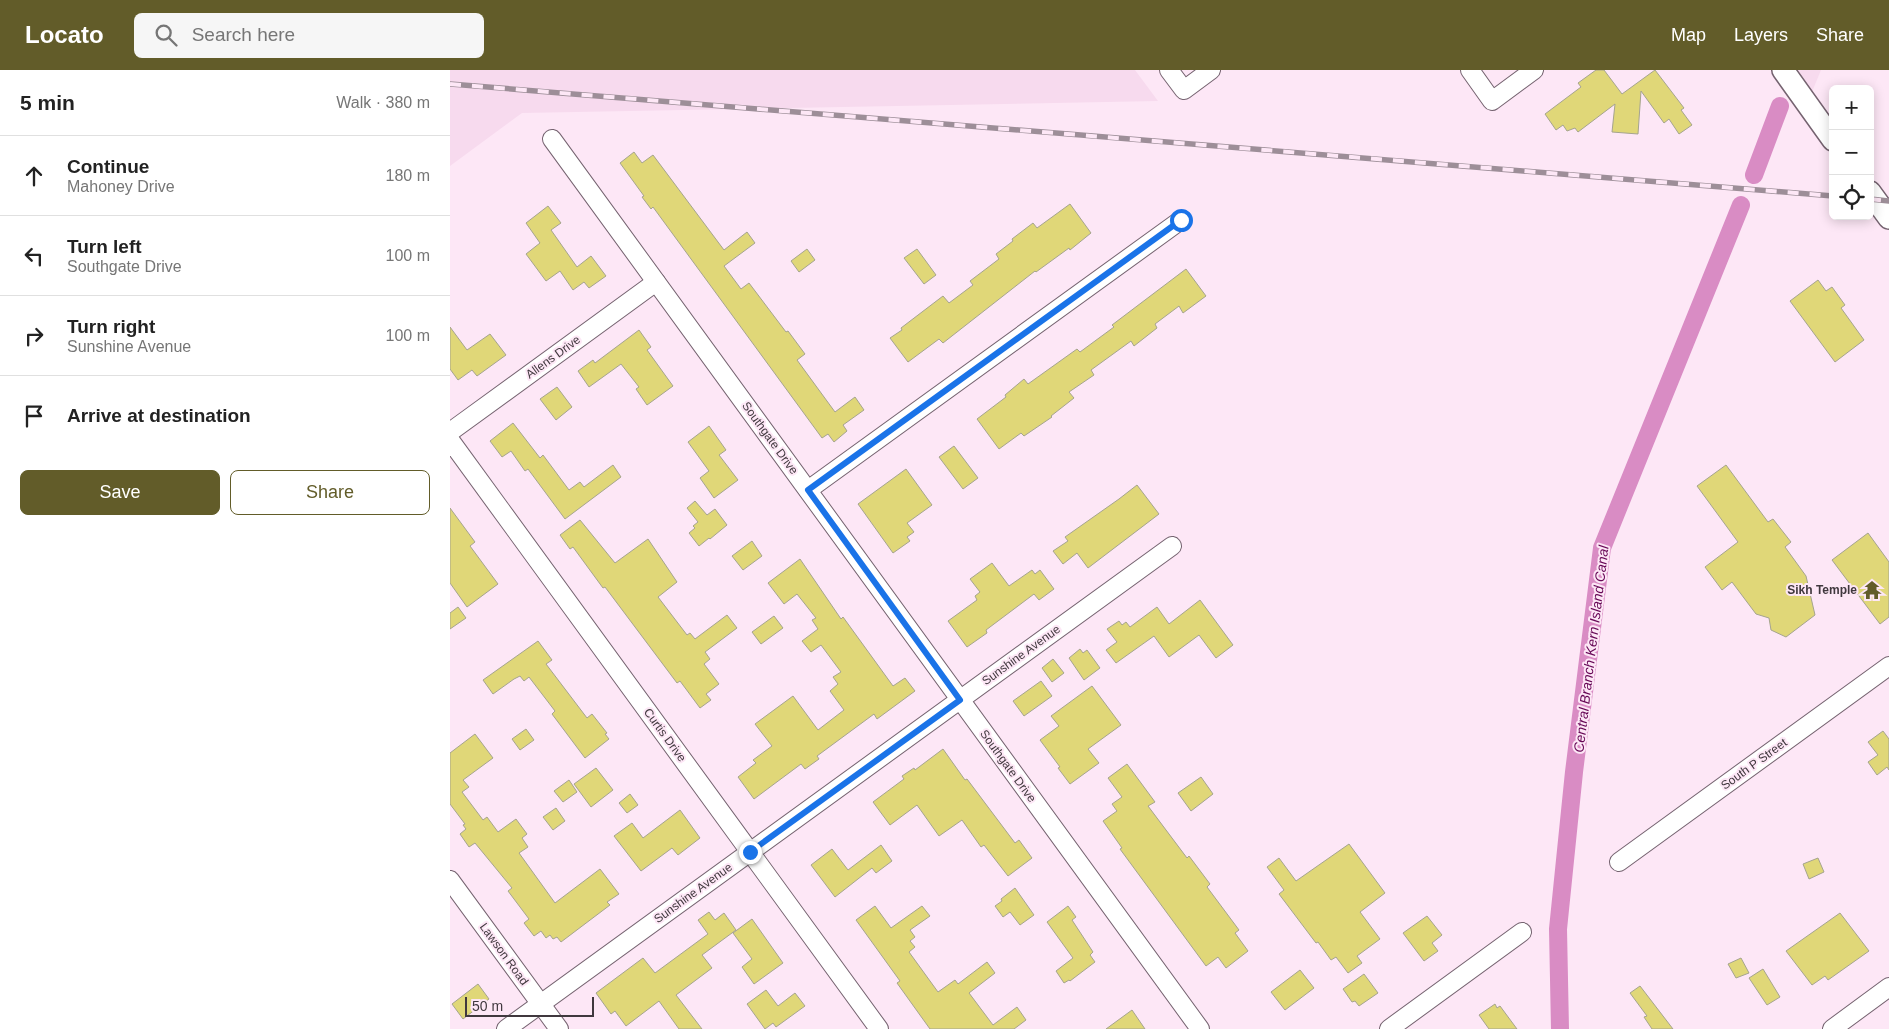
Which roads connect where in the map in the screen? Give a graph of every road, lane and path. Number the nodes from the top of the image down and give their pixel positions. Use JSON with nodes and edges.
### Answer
{"nodes":[{"id":1,"x":1169,"y":70,"type":"edge"},
{"id":2,"x":1211,"y":70,"type":"edge"},
{"id":3,"x":1470,"y":70,"type":"edge"},
{"id":4,"x":1534,"y":70,"type":"edge"},
{"id":5,"x":1783,"y":70,"type":"edge"},
{"id":6,"x":1829,"y":134,"type":"edge"},
{"id":7,"x":552,"y":139,"type":"dead end"},
{"id":8,"x":1874,"y":197,"type":"edge"},
{"id":9,"x":1889,"y":218,"type":"edge"},
{"id":10,"x":1181,"y":220,"type":"dead end"},
{"id":11,"x":656,"y":282,"type":"junction"},
{"id":12,"x":450,"y":432,"type":"edge"},
{"id":13,"x":450,"y":440,"type":"edge"},
{"id":14,"x":808,"y":490,"type":"junction"},
{"id":15,"x":1172,"y":546,"type":"dead end"},
{"id":16,"x":1889,"y":666,"type":"edge"},
{"id":17,"x":960,"y":700,"type":"junction"},
{"id":18,"x":750,"y":852,"type":"junction"},
{"id":19,"x":1619,"y":862,"type":"dead end"},
{"id":20,"x":450,"y":880,"type":"edge"},
{"id":21,"x":1522,"y":932,"type":"dead end"},
{"id":22,"x":1889,"y":987,"type":"edge"},
{"id":23,"x":541,"y":1004,"type":"junction"},
{"id":24,"x":506,"y":1029,"type":"edge"},
{"id":25,"x":559,"y":1029,"type":"edge"},
{"id":26,"x":879,"y":1029,"type":"edge"},
{"id":27,"x":1200,"y":1029,"type":"edge"},
{"id":28,"x":1389,"y":1029,"type":"edge"},
{"id":29,"x":1832,"y":1029,"type":"edge"}],
"edges":[{"from":1,"to":2,"type":"street"},
{"from":3,"to":4,"type":"street"},
{"from":5,"to":6,"type":"street"},
{"from":7,"to":11,"type":"street","name":"Southgate Drive"},
{"from":8,"to":9,"type":"street"},
{"from":10,"to":14,"type":"street"},
{"from":11,"to":12,"type":"street","name":"Allens Drive"},
{"from":11,"to":14,"type":"street","name":"Southgate Drive"},
{"from":13,"to":18,"type":"street","name":"Curtis Drive"},
{"from":14,"to":17,"type":"street","name":"Southgate Drive"},
{"from":15,"to":17,"type":"street","name":"Sunshine Avenue"},
{"from":16,"to":19,"type":"street","name":"South P Street"},
{"from":17,"to":18,"type":"street","name":"Sunshine Avenue"},
{"from":17,"to":27,"type":"street","name":"Southgate Drive"},
{"from":18,"to":23,"type":"street","name":"Sunshine Avenue"},
{"from":18,"to":26,"type":"street","name":"Curtis Drive"},
{"from":20,"to":23,"type":"street","name":"Lawson Road"},
{"from":21,"to":28,"type":"street"},
{"from":22,"to":29,"type":"street"},
{"from":23,"to":24,"type":"street","name":"Sunshine Avenue"},
{"from":23,"to":25,"type":"street","name":"Lawson Road"}]}
